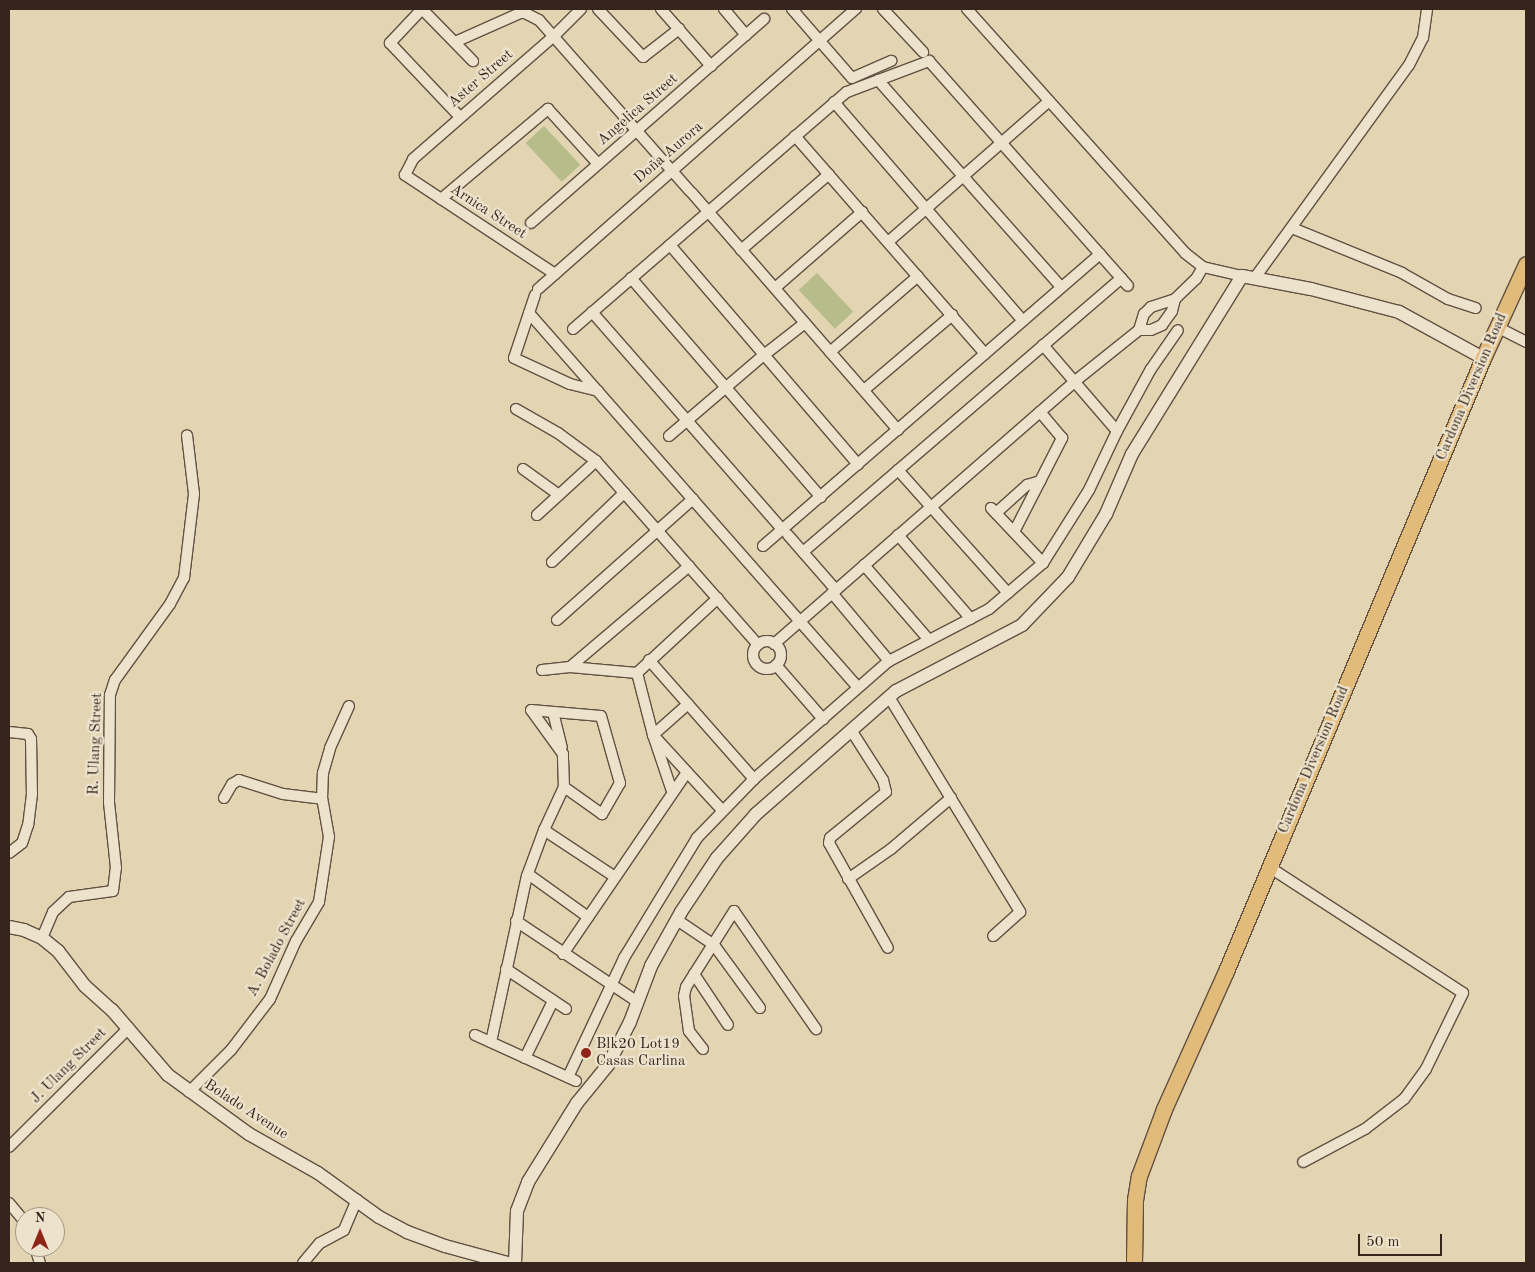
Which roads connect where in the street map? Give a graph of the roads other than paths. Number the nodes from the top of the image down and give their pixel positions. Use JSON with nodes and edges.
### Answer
{"nodes":[{"id":1,"x":422,"y":9,"type":"edge"},
{"id":2,"x":581,"y":9,"type":"edge"},
{"id":3,"x":598,"y":9,"type":"edge"},
{"id":4,"x":661,"y":9,"type":"edge"},
{"id":5,"x":724,"y":9,"type":"edge"},
{"id":6,"x":792,"y":9,"type":"edge"},
{"id":7,"x":856,"y":9,"type":"edge"},
{"id":8,"x":883,"y":9,"type":"edge"},
{"id":9,"x":967,"y":9,"type":"edge"},
{"id":10,"x":1426,"y":9,"type":"edge"},
{"id":11,"x":764,"y":19,"type":"dead end"},
{"id":12,"x":678,"y":29,"type":"junction"},
{"id":13,"x":746,"y":34,"type":"junction"},
{"id":14,"x":554,"y":36,"type":"junction"},
{"id":15,"x":820,"y":40,"type":"junction"},
{"id":16,"x":455,"y":42,"type":"junction"},
{"id":17,"x":923,"y":52,"type":"dead end"},
{"id":18,"x":473,"y":61,"type":"dead end"},
{"id":19,"x":891,"y":61,"type":"dead end"},
{"id":20,"x":711,"y":66,"type":"junction"},
{"id":21,"x":878,"y":80,"type":"junction"},
{"id":22,"x":834,"y":102,"type":"junction"},
{"id":23,"x":1048,"y":102,"type":"junction"},
{"id":24,"x":460,"y":118,"type":"junction"},
{"id":25,"x":637,"y":130,"type":"junction"},
{"id":26,"x":795,"y":136,"type":"junction"},
{"id":27,"x":1001,"y":143,"type":"junction"},
{"id":28,"x":598,"y":164,"type":"junction"},
{"id":29,"x":672,"y":170,"type":"junction"},
{"id":30,"x":829,"y":174,"type":"junction"},
{"id":31,"x":404,"y":175,"type":"joint"},
{"id":32,"x":962,"y":177,"type":"junction"},
{"id":33,"x":441,"y":199,"type":"junction"},
{"id":34,"x":925,"y":210,"type":"junction"},
{"id":35,"x":708,"y":212,"type":"junction"},
{"id":36,"x":862,"y":212,"type":"junction"},
{"id":37,"x":531,"y":223,"type":"dead end"},
{"id":38,"x":1292,"y":228,"type":"junction"},
{"id":39,"x":888,"y":242,"type":"junction"},
{"id":40,"x":670,"y":245,"type":"junction"},
{"id":41,"x":742,"y":250,"type":"junction"},
{"id":42,"x":1100,"y":254,"type":"junction"},
{"id":43,"x":1526,"y":264,"type":"edge"},
{"id":44,"x":1203,"y":267,"type":"junction"},
{"id":45,"x":555,"y":274,"type":"junction"},
{"id":46,"x":918,"y":276,"type":"junction"},
{"id":47,"x":631,"y":278,"type":"junction"},
{"id":48,"x":1121,"y":278,"type":"junction"},
{"id":49,"x":1248,"y":278,"type":"junction"},
{"id":50,"x":1128,"y":286,"type":"dead end"},
{"id":51,"x":1061,"y":287,"type":"junction"},
{"id":52,"x":775,"y":288,"type":"junction"},
{"id":53,"x":1175,"y":299,"type":"junction"},
{"id":54,"x":1476,"y":308,"type":"dead end"},
{"id":55,"x":592,"y":312,"type":"junction"},
{"id":56,"x":529,"y":313,"type":"junction"},
{"id":57,"x":952,"y":315,"type":"junction"},
{"id":58,"x":1023,"y":321,"type":"junction"},
{"id":59,"x":806,"y":323,"type":"junction"},
{"id":60,"x":1498,"y":327,"type":"junction"},
{"id":61,"x":573,"y":329,"type":"dead end"},
{"id":62,"x":1139,"y":330,"type":"junction"},
{"id":63,"x":1178,"y":330,"type":"dead end"},
{"id":64,"x":1526,"y":342,"type":"edge"},
{"id":65,"x":1043,"y":346,"type":"junction"},
{"id":66,"x":830,"y":352,"type":"junction"},
{"id":67,"x":985,"y":354,"type":"junction"},
{"id":68,"x":764,"y":355,"type":"junction"},
{"id":69,"x":1483,"y":358,"type":"junction"},
{"id":70,"x":1074,"y":382,"type":"junction"},
{"id":71,"x":726,"y":387,"type":"junction"},
{"id":72,"x":864,"y":390,"type":"junction"},
{"id":73,"x":598,"y":392,"type":"junction"},
{"id":74,"x":516,"y":409,"type":"dead end"},
{"id":75,"x":1040,"y":412,"type":"junction"},
{"id":76,"x":687,"y":421,"type":"junction"},
{"id":77,"x":898,"y":430,"type":"junction"},
{"id":78,"x":1116,"y":431,"type":"junction"},
{"id":79,"x":187,"y":435,"type":"dead end"},
{"id":80,"x":669,"y":436,"type":"dead end"},
{"id":81,"x":596,"y":462,"type":"junction"},
{"id":82,"x":858,"y":464,"type":"junction"},
{"id":83,"x":523,"y":469,"type":"dead end"},
{"id":84,"x":898,"y":470,"type":"junction"},
{"id":85,"x":1040,"y":480,"type":"junction"},
{"id":86,"x":624,"y":493,"type":"junction"},
{"id":87,"x":559,"y":495,"type":"junction"},
{"id":88,"x":821,"y":497,"type":"junction"},
{"id":89,"x":693,"y":499,"type":"junction"},
{"id":90,"x":931,"y":507,"type":"junction"},
{"id":91,"x":537,"y":515,"type":"dead end"},
{"id":92,"x":657,"y":530,"type":"junction"},
{"id":93,"x":786,"y":532,"type":"junction"},
{"id":94,"x":1014,"y":532,"type":"junction"},
{"id":95,"x":898,"y":536,"type":"junction"},
{"id":96,"x":763,"y":546,"type":"dead end"},
{"id":97,"x":804,"y":552,"type":"junction"},
{"id":98,"x":552,"y":562,"type":"dead end"},
{"id":99,"x":1043,"y":562,"type":"junction"},
{"id":100,"x":864,"y":565,"type":"junction"},
{"id":101,"x":689,"y":566,"type":"junction"},
{"id":102,"x":834,"y":592,"type":"junction"},
{"id":103,"x":1008,"y":593,"type":"junction"},
{"id":104,"x":718,"y":598,"type":"junction"},
{"id":105,"x":971,"y":619,"type":"junction"},
{"id":106,"x":556,"y":620,"type":"dead end"},
{"id":107,"x":800,"y":621,"type":"junction"},
{"id":108,"x":929,"y":640,"type":"junction"},
{"id":109,"x":774,"y":644,"type":"junction"},
{"id":110,"x":758,"y":645,"type":"junction"},
{"id":111,"x":648,"y":660,"type":"junction"},
{"id":112,"x":889,"y":661,"type":"junction"},
{"id":113,"x":776,"y":665,"type":"junction"},
{"id":114,"x":570,"y":667,"type":"junction"},
{"id":115,"x":542,"y":670,"type":"dead end"},
{"id":116,"x":637,"y":673,"type":"junction"},
{"id":117,"x":858,"y":687,"type":"junction"},
{"id":118,"x":889,"y":697,"type":"junction"},
{"id":119,"x":688,"y":704,"type":"junction"},
{"id":120,"x":349,"y":706,"type":"dead end"},
{"id":121,"x":553,"y":712,"type":"junction"},
{"id":122,"x":823,"y":719,"type":"junction"},
{"id":123,"x":851,"y":730,"type":"junction"},
{"id":124,"x":9,"y":732,"type":"edge"},
{"id":125,"x":653,"y":734,"type":"junction"},
{"id":126,"x":563,"y":754,"type":"junction"},
{"id":127,"x":687,"y":772,"type":"junction"},
{"id":128,"x":754,"y":780,"type":"junction"},
{"id":129,"x":564,"y":787,"type":"junction"},
{"id":130,"x":672,"y":791,"type":"junction"},
{"id":131,"x":224,"y":798,"type":"dead end"},
{"id":132,"x":951,"y":798,"type":"junction"},
{"id":133,"x":322,"y":799,"type":"junction"},
{"id":134,"x":723,"y":811,"type":"junction"},
{"id":135,"x":544,"y":830,"type":"junction"},
{"id":136,"x":9,"y":853,"type":"edge"},
{"id":137,"x":1269,"y":867,"type":"junction"},
{"id":138,"x":528,"y":874,"type":"junction"},
{"id":139,"x":615,"y":877,"type":"junction"},
{"id":140,"x":848,"y":878,"type":"junction"},
{"id":141,"x":588,"y":917,"type":"junction"},
{"id":142,"x":677,"y":920,"type":"junction"},
{"id":143,"x":516,"y":921,"type":"junction"},
{"id":144,"x":9,"y":927,"type":"edge"},
{"id":145,"x":993,"y":936,"type":"dead end"},
{"id":146,"x":42,"y":938,"type":"junction"},
{"id":147,"x":714,"y":945,"type":"junction"},
{"id":148,"x":888,"y":948,"type":"dead end"},
{"id":149,"x":563,"y":954,"type":"junction"},
{"id":150,"x":506,"y":969,"type":"junction"},
{"id":151,"x":694,"y":974,"type":"junction"},
{"id":152,"x":611,"y":986,"type":"junction"},
{"id":153,"x":554,"y":1001,"type":"junction"},
{"id":154,"x":638,"y":1002,"type":"junction"},
{"id":155,"x":760,"y":1008,"type":"dead end"},
{"id":156,"x":566,"y":1009,"type":"dead end"},
{"id":157,"x":728,"y":1025,"type":"dead end"},
{"id":158,"x":129,"y":1028,"type":"junction"},
{"id":159,"x":816,"y":1029,"type":"dead end"},
{"id":160,"x":475,"y":1036,"type":"dead end"},
{"id":161,"x":491,"y":1042,"type":"junction"},
{"id":162,"x":703,"y":1049,"type":"dead end"},
{"id":163,"x":525,"y":1058,"type":"junction"},
{"id":164,"x":188,"y":1092,"type":"junction"},
{"id":165,"x":9,"y":1147,"type":"edge"},
{"id":166,"x":1304,"y":1162,"type":"dead end"},
{"id":167,"x":357,"y":1200,"type":"junction"},
{"id":168,"x":303,"y":1263,"type":"edge"},
{"id":169,"x":507,"y":1263,"type":"edge"},
{"id":170,"x":515,"y":1263,"type":"edge"},
{"id":171,"x":1134,"y":1263,"type":"edge"}],
"edges":[{"from":1,"to":16,"type":"street"},
{"from":1,"to":24,"type":"street"},
{"from":2,"to":14,"type":"street","name":"Aster Street"},
{"from":3,"to":12,"type":"street"},
{"from":4,"to":12,"type":"street"},
{"from":5,"to":13,"type":"street"},
{"from":6,"to":15,"type":"street"},
{"from":7,"to":15,"type":"street","name":"Doña Aurora"},
{"from":8,"to":17,"type":"street"},
{"from":9,"to":23,"type":"street"},
{"from":10,"to":38,"type":"street"},
{"from":11,"to":13,"type":"street","name":"Angelica Street"},
{"from":12,"to":20,"type":"street"},
{"from":13,"to":20,"type":"street","name":"Angelica Street"},
{"from":14,"to":16,"type":"street"},
{"from":14,"to":24,"type":"street","name":"Aster Street"},
{"from":14,"to":25,"type":"street"},
{"from":15,"to":19,"type":"street"},
{"from":15,"to":29,"type":"street","name":"Doña Aurora"},
{"from":16,"to":18,"type":"street"},
{"from":20,"to":25,"type":"street","name":"Angelica Street"},
{"from":21,"to":22,"type":"street"},
{"from":21,"to":27,"type":"street"},
{"from":21,"to":32,"type":"street"},
{"from":22,"to":26,"type":"street"},
{"from":22,"to":34,"type":"street"},
{"from":23,"to":27,"type":"street"},
{"from":23,"to":44,"type":"street"},
{"from":24,"to":31,"type":"street","name":"Aster Street"},
{"from":25,"to":28,"type":"street","name":"Angelica Street"},
{"from":25,"to":29,"type":"street"},
{"from":26,"to":30,"type":"street"},
{"from":26,"to":35,"type":"street"},
{"from":27,"to":32,"type":"street"},
{"from":27,"to":42,"type":"street"},
{"from":28,"to":33,"type":"street"},
{"from":28,"to":37,"type":"street","name":"Angelica Street"},
{"from":29,"to":35,"type":"street"},
{"from":29,"to":45,"type":"street","name":"Doña Aurora"},
{"from":30,"to":36,"type":"street"},
{"from":30,"to":41,"type":"street"},
{"from":31,"to":33,"type":"street","name":"Arnica Street"},
{"from":32,"to":34,"type":"street"},
{"from":32,"to":51,"type":"street"},
{"from":33,"to":45,"type":"street","name":"Arnica Street"},
{"from":34,"to":39,"type":"street"},
{"from":34,"to":58,"type":"street"},
{"from":35,"to":40,"type":"street"},
{"from":35,"to":41,"type":"street"},
{"from":36,"to":39,"type":"street"},
{"from":36,"to":52,"type":"street"},
{"from":38,"to":49,"type":"street"},
{"from":38,"to":54,"type":"street"},
{"from":39,"to":46,"type":"street"},
{"from":40,"to":47,"type":"street"},
{"from":40,"to":68,"type":"street"},
{"from":41,"to":52,"type":"street"},
{"from":42,"to":48,"type":"street"},
{"from":42,"to":51,"type":"street"},
{"from":43,"to":60,"type":"main road","name":"Cardona Diversion Road"},
{"from":44,"to":49,"type":"street"},
{"from":44,"to":53,"type":"street"},
{"from":45,"to":56,"type":"street","name":"Doña Aurora"},
{"from":46,"to":57,"type":"street"},
{"from":46,"to":66,"type":"street"},
{"from":47,"to":55,"type":"street"},
{"from":47,"to":71,"type":"street"},
{"from":48,"to":50,"type":"street"},
{"from":48,"to":65,"type":"street"},
{"from":49,"to":69,"type":"street"},
{"from":49,"to":118,"type":"street"},
{"from":51,"to":58,"type":"street"},
{"from":52,"to":59,"type":"street"},
{"from":53,"to":62,"type":"street"},
{"from":53,"to":62,"type":"street"},
{"from":55,"to":61,"type":"street"},
{"from":55,"to":76,"type":"street"},
{"from":56,"to":73,"type":"street"},
{"from":56,"to":73,"type":"street"},
{"from":57,"to":67,"type":"street"},
{"from":57,"to":72,"type":"street"},
{"from":58,"to":67,"type":"street"},
{"from":59,"to":66,"type":"street"},
{"from":59,"to":68,"type":"street"},
{"from":60,"to":64,"type":"street"},
{"from":60,"to":69,"type":"main road","name":"Cardona Diversion Road"},
{"from":62,"to":70,"type":"street"},
{"from":63,"to":78,"type":"street"},
{"from":65,"to":70,"type":"street"},
{"from":65,"to":84,"type":"street"},
{"from":66,"to":72,"type":"street"},
{"from":67,"to":77,"type":"street"},
{"from":68,"to":71,"type":"street"},
{"from":68,"to":82,"type":"street"},
{"from":69,"to":137,"type":"main road","name":"Cardona Diversion Road"},
{"from":70,"to":75,"type":"street"},
{"from":70,"to":78,"type":"street"},
{"from":71,"to":76,"type":"street"},
{"from":71,"to":88,"type":"street"},
{"from":72,"to":77,"type":"street"},
{"from":73,"to":89,"type":"street"},
{"from":74,"to":81,"type":"street"},
{"from":75,"to":85,"type":"street"},
{"from":75,"to":90,"type":"street"},
{"from":76,"to":80,"type":"street"},
{"from":76,"to":93,"type":"street"},
{"from":77,"to":82,"type":"street"},
{"from":78,"to":99,"type":"street"},
{"from":79,"to":146,"type":"street","name":"R. Ulang Street"},
{"from":81,"to":86,"type":"street"},
{"from":81,"to":87,"type":"street"},
{"from":82,"to":88,"type":"street"},
{"from":83,"to":87,"type":"street"},
{"from":84,"to":90,"type":"street"},
{"from":84,"to":97,"type":"street"},
{"from":85,"to":94,"type":"street"},
{"from":85,"to":94,"type":"street"},
{"from":86,"to":92,"type":"street"},
{"from":86,"to":98,"type":"street"},
{"from":87,"to":91,"type":"street"},
{"from":88,"to":93,"type":"street"},
{"from":89,"to":92,"type":"street"},
{"from":89,"to":107,"type":"street"},
{"from":90,"to":95,"type":"street"},
{"from":90,"to":103,"type":"street"},
{"from":92,"to":101,"type":"street"},
{"from":92,"to":106,"type":"street"},
{"from":93,"to":96,"type":"street"},
{"from":93,"to":97,"type":"street"},
{"from":94,"to":99,"type":"street"},
{"from":95,"to":100,"type":"street"},
{"from":95,"to":105,"type":"street"},
{"from":97,"to":102,"type":"street"},
{"from":99,"to":103,"type":"street"},
{"from":100,"to":102,"type":"street"},
{"from":100,"to":108,"type":"street"},
{"from":101,"to":104,"type":"street"},
{"from":101,"to":114,"type":"street"},
{"from":102,"to":107,"type":"street"},
{"from":102,"to":112,"type":"street"},
{"from":103,"to":105,"type":"street"},
{"from":104,"to":110,"type":"street"},
{"from":104,"to":111,"type":"street"},
{"from":105,"to":108,"type":"street"},
{"from":107,"to":109,"type":"street"},
{"from":107,"to":117,"type":"street"},
{"from":108,"to":112,"type":"street"},
{"from":109,"to":110,"type":"street"},
{"from":109,"to":113,"type":"street"},
{"from":110,"to":113,"type":"street"},
{"from":111,"to":116,"type":"street"},
{"from":111,"to":119,"type":"street"},
{"from":112,"to":117,"type":"street"},
{"from":113,"to":122,"type":"street"},
{"from":114,"to":115,"type":"street"},
{"from":114,"to":116,"type":"street"},
{"from":116,"to":125,"type":"street"},
{"from":117,"to":122,"type":"street"},
{"from":118,"to":123,"type":"street"},
{"from":118,"to":132,"type":"street"},
{"from":119,"to":125,"type":"street"},
{"from":119,"to":128,"type":"street"},
{"from":120,"to":133,"type":"street","name":"A. Bolado Street"},
{"from":121,"to":126,"type":"street"},
{"from":121,"to":126,"type":"street"},
{"from":121,"to":129,"type":"street"},
{"from":122,"to":128,"type":"street"},
{"from":123,"to":140,"type":"street"},
{"from":123,"to":142,"type":"street"},
{"from":124,"to":136,"type":"street"},
{"from":125,"to":127,"type":"street"},
{"from":125,"to":130,"type":"street"},
{"from":126,"to":129,"type":"street"},
{"from":127,"to":130,"type":"street"},
{"from":127,"to":134,"type":"street"},
{"from":128,"to":134,"type":"street"},
{"from":129,"to":135,"type":"street"},
{"from":130,"to":139,"type":"street"},
{"from":131,"to":133,"type":"street"},
{"from":132,"to":140,"type":"street"},
{"from":132,"to":145,"type":"street"},
{"from":133,"to":164,"type":"street","name":"A. Bolado Street"},
{"from":134,"to":152,"type":"street"},
{"from":135,"to":138,"type":"street"},
{"from":135,"to":139,"type":"street"},
{"from":137,"to":166,"type":"street"},
{"from":137,"to":171,"type":"main road","name":"Cardona Diversion Road"},
{"from":138,"to":141,"type":"street"},
{"from":138,"to":143,"type":"street"},
{"from":139,"to":141,"type":"street"},
{"from":140,"to":148,"type":"street"},
{"from":141,"to":149,"type":"street"},
{"from":142,"to":147,"type":"street"},
{"from":142,"to":154,"type":"street"},
{"from":143,"to":149,"type":"street"},
{"from":143,"to":150,"type":"street"},
{"from":144,"to":146,"type":"street","name":"Bolado Avenue"},
{"from":146,"to":158,"type":"street","name":"Bolado Avenue"},
{"from":147,"to":151,"type":"street"},
{"from":147,"to":155,"type":"street"},
{"from":147,"to":159,"type":"street"},
{"from":149,"to":152,"type":"street"},
{"from":150,"to":153,"type":"street"},
{"from":150,"to":161,"type":"street"},
{"from":151,"to":157,"type":"street"},
{"from":151,"to":162,"type":"street"},
{"from":152,"to":154,"type":"street"},
{"from":152,"to":163,"type":"street"},
{"from":153,"to":156,"type":"street"},
{"from":153,"to":163,"type":"street"},
{"from":154,"to":170,"type":"street"},
{"from":158,"to":164,"type":"street","name":"Bolado Avenue"},
{"from":158,"to":165,"type":"street","name":"J. Ulang Street"},
{"from":160,"to":161,"type":"street"},
{"from":161,"to":163,"type":"street"},
{"from":164,"to":167,"type":"street","name":"Bolado Avenue"},
{"from":167,"to":168,"type":"street"},
{"from":167,"to":169,"type":"street","name":"Bolado Avenue"}]}
